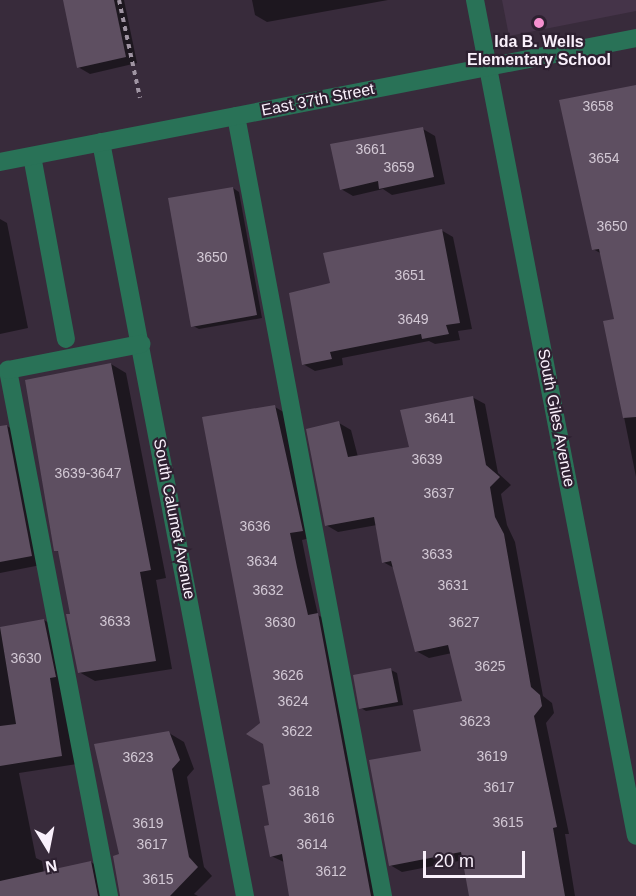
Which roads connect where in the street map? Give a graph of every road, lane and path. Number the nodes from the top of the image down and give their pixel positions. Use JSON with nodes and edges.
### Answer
{"nodes":[{"id":1,"x":119,"y":0,"type":"edge"},
{"id":2,"x":475,"y":0,"type":"edge"},
{"id":3,"x":636,"y":38,"type":"edge"},
{"id":4,"x":488,"y":67,"type":"junction"},
{"id":5,"x":140,"y":98,"type":"dead end"},
{"id":6,"x":236,"y":116,"type":"junction"},
{"id":7,"x":100,"y":142,"type":"junction"},
{"id":8,"x":32,"y":156,"type":"junction"},
{"id":9,"x":0,"y":162,"type":"edge"},
{"id":10,"x":66,"y":339,"type":"dead end"},
{"id":11,"x":141,"y":344,"type":"junction"},
{"id":12,"x":636,"y":836,"type":"edge"},
{"id":13,"x":109,"y":896,"type":"edge"},
{"id":14,"x":245,"y":896,"type":"edge"},
{"id":15,"x":383,"y":896,"type":"edge"}],
"edges":[{"from":1,"to":5,"type":"path"},
{"from":2,"to":4,"type":"street","name":"South Giles Avenue"},
{"from":3,"to":4,"type":"street","name":"East 37th Street"},
{"from":4,"to":6,"type":"street","name":"East 37th Street"},
{"from":4,"to":12,"type":"street","name":"South Giles Avenue"},
{"from":6,"to":7,"type":"street","name":"East 37th Street"},
{"from":6,"to":15,"type":"street"},
{"from":7,"to":8,"type":"street","name":"East 37th Street"},
{"from":7,"to":11,"type":"street","name":"South Calumet Avenue"},
{"from":8,"to":9,"type":"street","name":"East 37th Street"},
{"from":8,"to":10,"type":"street"},
{"from":11,"to":13,"type":"street"},
{"from":11,"to":14,"type":"street","name":"South Calumet Avenue"}]}
